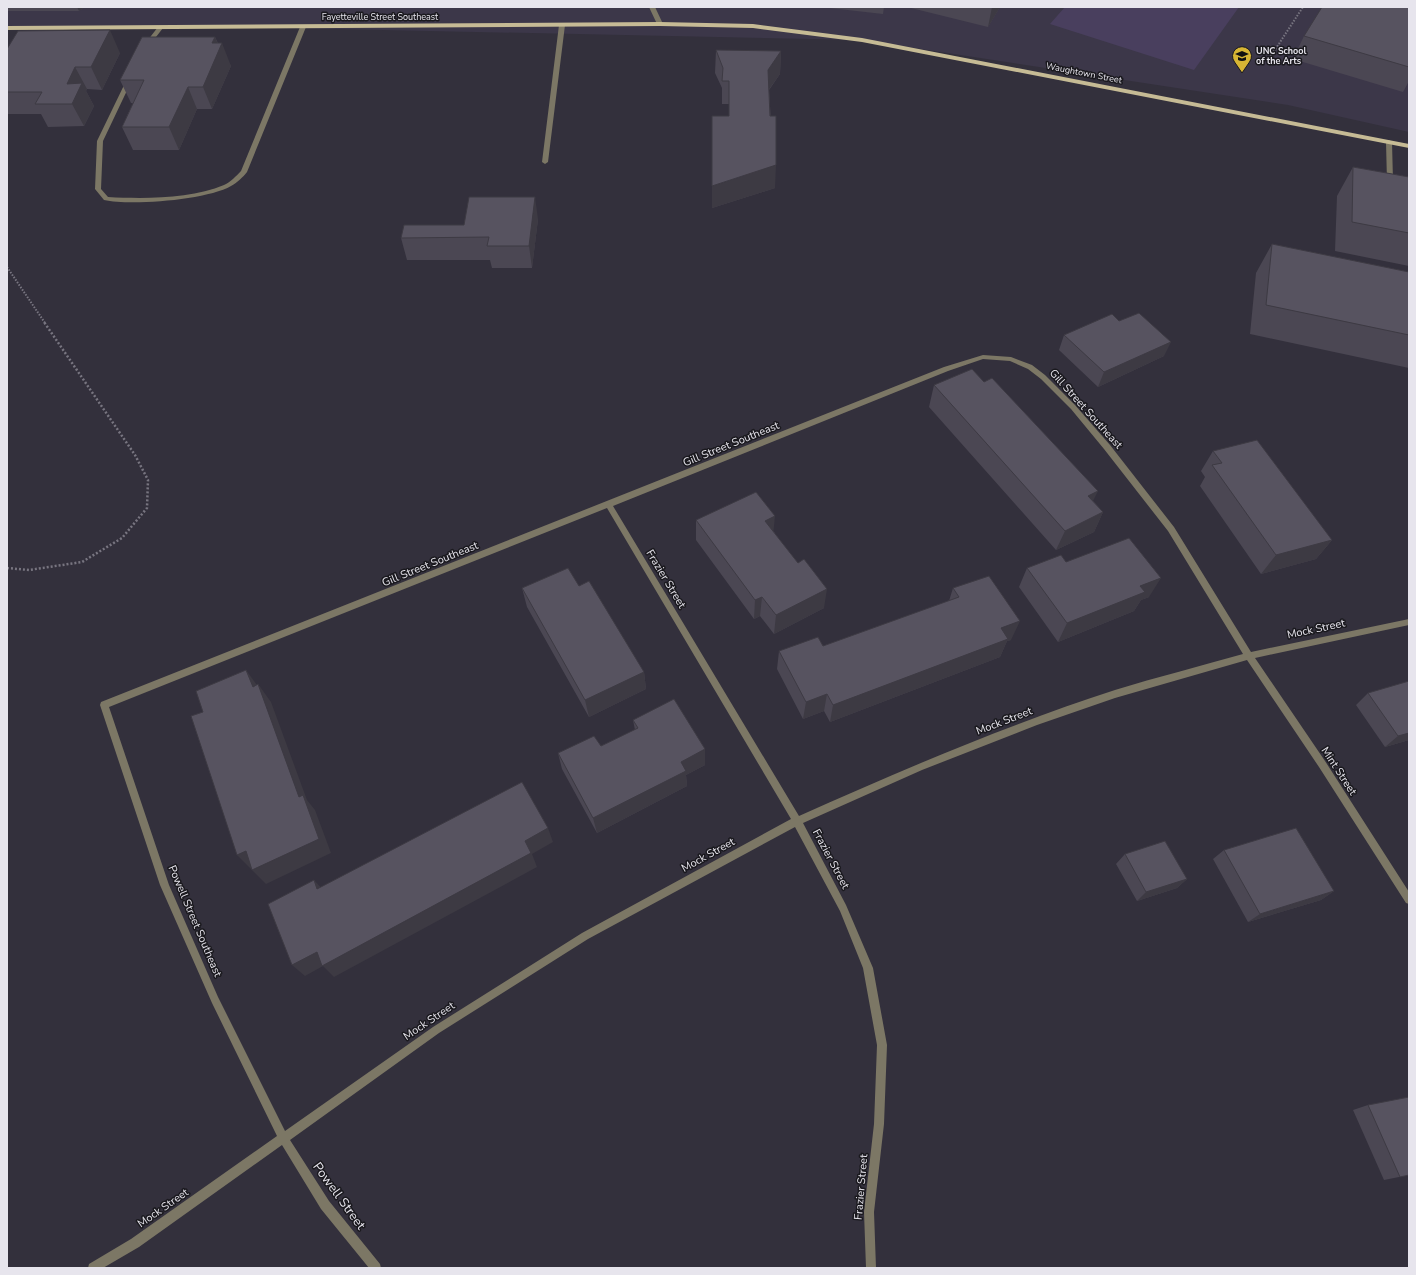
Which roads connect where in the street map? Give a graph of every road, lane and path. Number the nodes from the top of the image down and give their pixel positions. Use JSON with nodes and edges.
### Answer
{"nodes":[{"id":1,"x":652,"y":7,"type":"edge"},
{"id":2,"x":1303,"y":7,"type":"edge"},
{"id":3,"x":660,"y":24,"type":"junction"},
{"id":4,"x":562,"y":25,"type":"junction"},
{"id":5,"x":753,"y":26,"type":"joint"},
{"id":6,"x":303,"y":27,"type":"junction"},
{"id":7,"x":7,"y":28,"type":"edge"},
{"id":8,"x":160,"y":28,"type":"junction"},
{"id":9,"x":144,"y":49,"type":"edge"},
{"id":10,"x":1269,"y":59,"type":"dead end"},
{"id":11,"x":132,"y":75,"type":"edge"},
{"id":12,"x":1389,"y":142,"type":"junction"},
{"id":13,"x":1409,"y":146,"type":"edge"},
{"id":14,"x":545,"y":162,"type":"dead end"},
{"id":15,"x":1409,"y":185,"type":"edge"},
{"id":16,"x":7,"y":267,"type":"edge"},
{"id":17,"x":609,"y":505,"type":"junction"},
{"id":18,"x":7,"y":568,"type":"edge"},
{"id":19,"x":1409,"y":622,"type":"edge"},
{"id":20,"x":1249,"y":656,"type":"junction"},
{"id":21,"x":104,"y":706,"type":"joint"},
{"id":22,"x":797,"y":820,"type":"junction"},
{"id":23,"x":1409,"y":900,"type":"edge"},
{"id":24,"x":283,"y":1138,"type":"junction"},
{"id":25,"x":93,"y":1268,"type":"edge"},
{"id":26,"x":376,"y":1268,"type":"edge"},
{"id":27,"x":871,"y":1268,"type":"edge"}],
"edges":[{"from":1,"to":3,"type":"street"},
{"from":2,"to":10,"type":"path"},
{"from":3,"to":4,"type":"main road","name":"Fayetteville Street Southeast"},
{"from":3,"to":5,"type":"main road","name":"Fayetteville Street Southeast"},
{"from":4,"to":6,"type":"main road","name":"Fayetteville Street Southeast"},
{"from":4,"to":14,"type":"street"},
{"from":5,"to":12,"type":"main road","name":"Waughtown Street"},
{"from":6,"to":8,"type":"main road","name":"Fayetteville Street Southeast"},
{"from":6,"to":11,"type":"street"},
{"from":7,"to":8,"type":"main road","name":"Fayetteville Street Southeast"},
{"from":8,"to":9,"type":"street"},
{"from":12,"to":13,"type":"main road","name":"Waughtown Street"},
{"from":12,"to":15,"type":"street"},
{"from":16,"to":18,"type":"path"},
{"from":17,"to":20,"type":"street","name":"Gill Street Southeast"},
{"from":17,"to":21,"type":"street","name":"Gill Street Southeast"},
{"from":17,"to":22,"type":"street","name":"Frazier Street"},
{"from":19,"to":20,"type":"street","name":"Mock Street"},
{"from":20,"to":22,"type":"street","name":"Mock Street"},
{"from":20,"to":23,"type":"street","name":"Mint Street"},
{"from":21,"to":24,"type":"street","name":"Powell Street Southeast"},
{"from":22,"to":24,"type":"street","name":"Mock Street"},
{"from":22,"to":27,"type":"street","name":"Frazier Street"},
{"from":24,"to":25,"type":"street","name":"Mock Street"},
{"from":24,"to":26,"type":"street","name":"Powell Street"}]}
